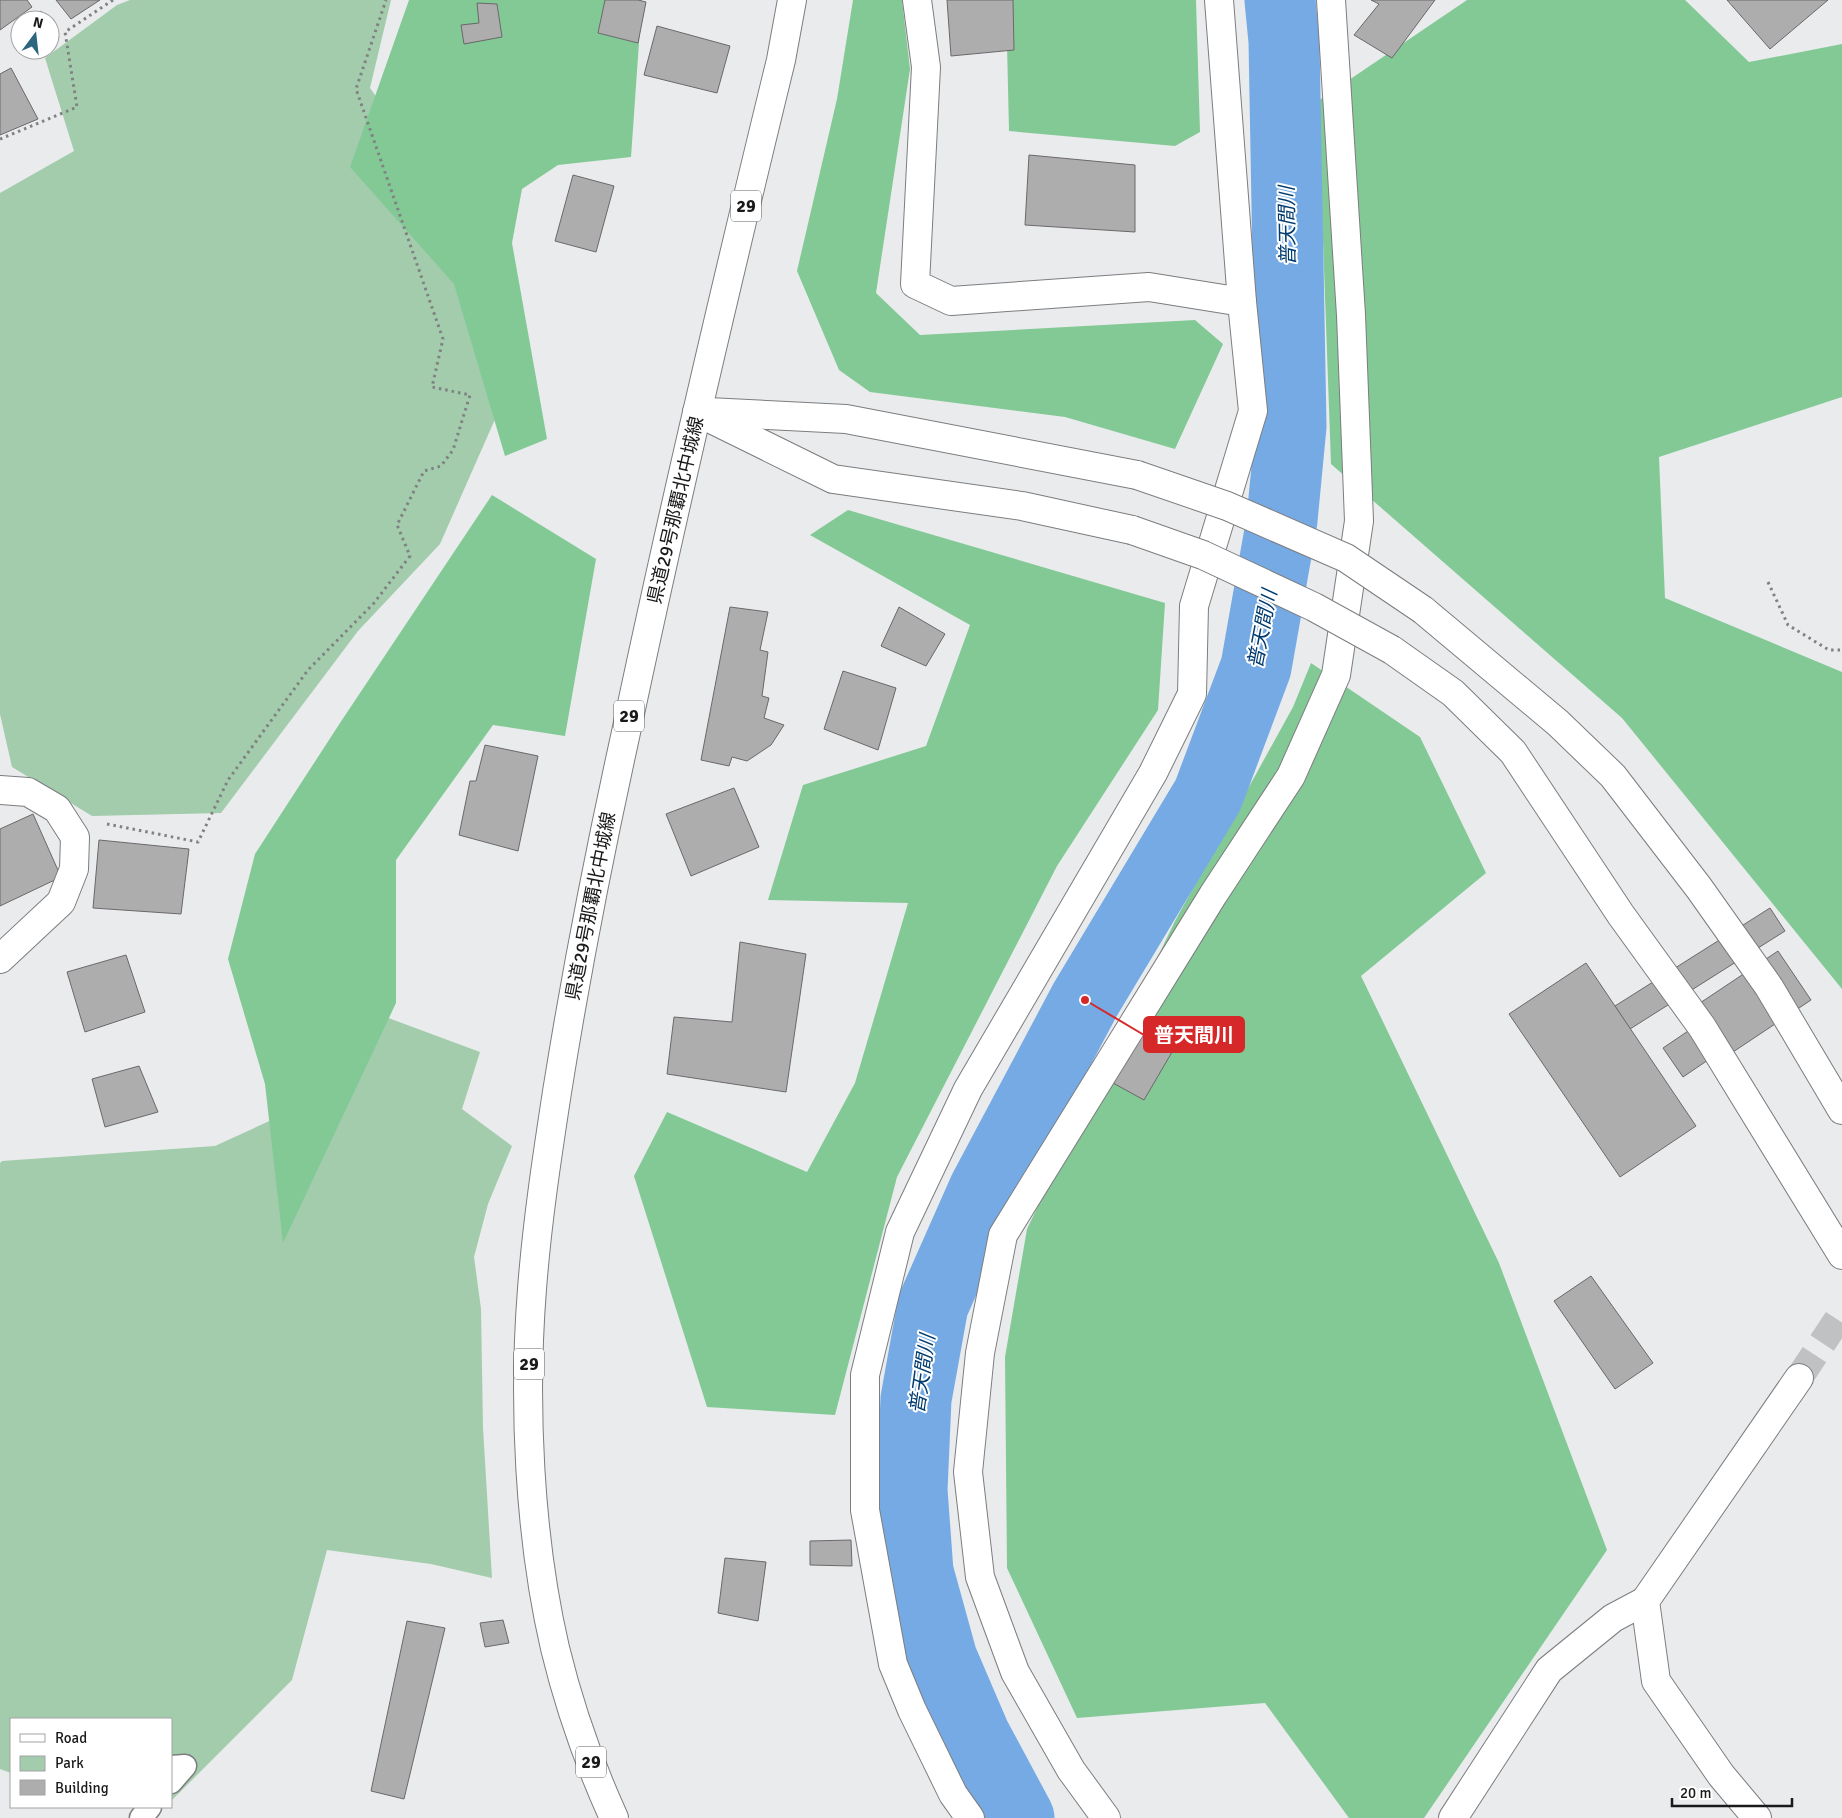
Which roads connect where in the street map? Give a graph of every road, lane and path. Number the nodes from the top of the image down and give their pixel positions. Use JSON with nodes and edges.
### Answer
{"nodes":[{"id":1,"x":112,"y":0,"type":"edge"},
{"id":2,"x":386,"y":0,"type":"edge"},
{"id":3,"x":792,"y":0,"type":"edge"},
{"id":4,"x":917,"y":0,"type":"edge"},
{"id":5,"x":1220,"y":0,"type":"edge"},
{"id":6,"x":1330,"y":0,"type":"edge"},
{"id":7,"x":0,"y":139,"type":"edge"},
{"id":8,"x":1242,"y":302,"type":"junction"},
{"id":9,"x":697,"y":412,"type":"junction"},
{"id":10,"x":1768,"y":582,"type":"dead end"},
{"id":11,"x":1842,"y":650,"type":"edge"},
{"id":12,"x":0,"y":790,"type":"edge"},
{"id":13,"x":61,"y":815,"type":"junction"},
{"id":14,"x":0,"y":959,"type":"edge"},
{"id":15,"x":1842,"y":1110,"type":"edge"},
{"id":16,"x":1842,"y":1255,"type":"edge"},
{"id":17,"x":1799,"y":1378,"type":"tunnel mouth"},
{"id":18,"x":1645,"y":1601,"type":"junction"},
{"id":19,"x":172,"y":1767,"type":"edge"},
{"id":20,"x":172,"y":1781,"type":"edge"},
{"id":21,"x":149,"y":1808,"type":"edge"},
{"id":22,"x":141,"y":1818,"type":"edge"},
{"id":23,"x":614,"y":1818,"type":"edge"},
{"id":24,"x":970,"y":1818,"type":"edge"},
{"id":25,"x":1106,"y":1818,"type":"edge"},
{"id":26,"x":1453,"y":1818,"type":"edge"},
{"id":27,"x":1757,"y":1818,"type":"edge"}],
"edges":[{"from":1,"to":7,"type":"path"},
{"from":2,"to":13,"type":"path"},
{"from":3,"to":9,"type":"main road","name":"県道29号那覇北中城線","number":"29"},
{"from":4,"to":8,"type":"main road"},
{"from":5,"to":8,"type":"main road"},
{"from":6,"to":25,"type":"main road"},
{"from":8,"to":24,"type":"main road"},
{"from":9,"to":15,"type":"main road","bridge":true},
{"from":9,"to":16,"type":"main road","bridge":true},
{"from":9,"to":23,"type":"main road","name":"県道29号那覇北中城線","number":"29"},
{"from":10,"to":11,"type":"path"},
{"from":12,"to":13,"type":"main road"},
{"from":13,"to":14,"type":"main road"},
{"from":17,"to":18,"type":"main road"},
{"from":18,"to":26,"type":"main road"},
{"from":18,"to":27,"type":"main road"},
{"from":19,"to":20,"type":"lane"},
{"from":21,"to":22,"type":"lane"}]}
